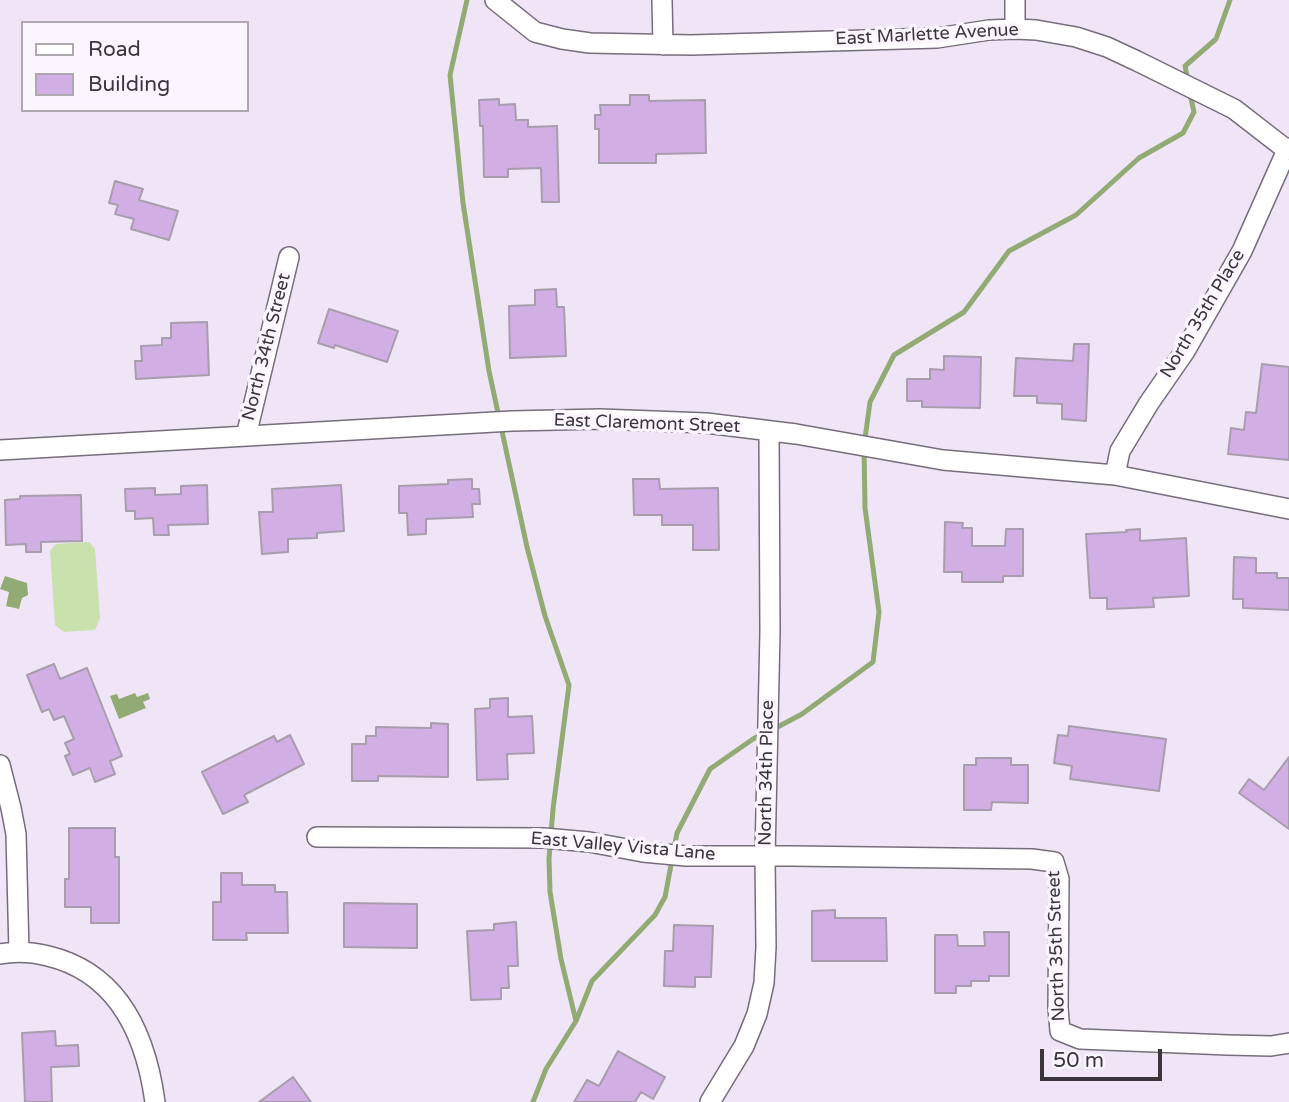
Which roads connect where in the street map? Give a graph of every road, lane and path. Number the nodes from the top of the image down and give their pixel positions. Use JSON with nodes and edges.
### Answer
{"nodes":[{"id":1,"x":495,"y":0,"type":"edge"},
{"id":2,"x":662,"y":0,"type":"edge"},
{"id":3,"x":1015,"y":0,"type":"edge"},
{"id":4,"x":1015,"y":29,"type":"junction"},
{"id":5,"x":663,"y":45,"type":"junction"},
{"id":6,"x":1288,"y":149,"type":"edge"},
{"id":7,"x":289,"y":257,"type":"dead end"},
{"id":8,"x":769,"y":431,"type":"junction"},
{"id":9,"x":246,"y":436,"type":"junction"},
{"id":10,"x":0,"y":450,"type":"edge"},
{"id":11,"x":1115,"y":475,"type":"junction"},
{"id":12,"x":1289,"y":509,"type":"edge"},
{"id":13,"x":0,"y":765,"type":"edge"},
{"id":14,"x":3,"y":790,"type":"edge"},
{"id":15,"x":317,"y":836,"type":"dead end"},
{"id":16,"x":765,"y":856,"type":"junction"},
{"id":17,"x":1054,"y":862,"type":"joint"},
{"id":18,"x":9,"y":953,"type":"edge"},
{"id":19,"x":1289,"y":1043,"type":"edge"},
{"id":20,"x":155,"y":1102,"type":"edge"},
{"id":21,"x":710,"y":1102,"type":"edge"}],
"edges":[{"from":1,"to":5,"type":"street","name":"East Marlette Avenue"},
{"from":2,"to":5,"type":"street"},
{"from":3,"to":4,"type":"street"},
{"from":4,"to":5,"type":"street","name":"East Marlette Avenue"},
{"from":4,"to":6,"type":"street","name":"East Marlette Avenue"},
{"from":6,"to":11,"type":"street","name":"North 35th Place"},
{"from":7,"to":9,"type":"street","name":"North 34th Street"},
{"from":8,"to":9,"type":"street","name":"East Claremont Street"},
{"from":8,"to":11,"type":"street","name":"East Claremont Street"},
{"from":8,"to":16,"type":"street","name":"North 34th Place"},
{"from":9,"to":10,"type":"street","name":"East Claremont Street"},
{"from":11,"to":12,"type":"street","name":"East Claremont Street"},
{"from":13,"to":14,"type":"street"},
{"from":14,"to":18,"type":"street"},
{"from":15,"to":16,"type":"street","name":"East Valley Vista Lane"},
{"from":16,"to":17,"type":"street","name":"East Valley Vista Lane"},
{"from":16,"to":21,"type":"street","name":"North 34th Place"},
{"from":17,"to":19,"type":"street","name":"North 35th Street"},
{"from":18,"to":20,"type":"street"}]}
